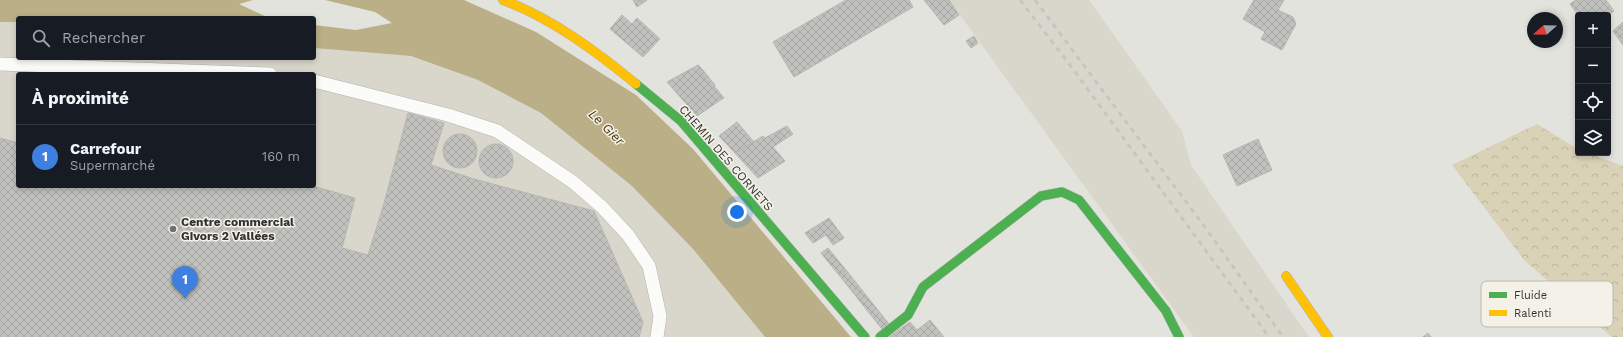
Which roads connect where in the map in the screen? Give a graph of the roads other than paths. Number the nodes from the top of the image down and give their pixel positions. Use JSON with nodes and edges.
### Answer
{"nodes":[{"id":1,"x":503,"y":0,"type":"edge"},
{"id":2,"x":0,"y":64,"type":"edge"},
{"id":3,"x":216,"y":72,"type":"edge"},
{"id":4,"x":316,"y":82,"type":"edge"},
{"id":5,"x":1286,"y":276,"type":"dead end"},
{"id":6,"x":657,"y":337,"type":"edge"},
{"id":7,"x":865,"y":337,"type":"edge"},
{"id":8,"x":880,"y":337,"type":"edge"},
{"id":9,"x":1179,"y":337,"type":"edge"},
{"id":10,"x":1328,"y":337,"type":"edge"}],
"edges":[{"from":1,"to":7,"type":"street","name":"CHEMIN DES CORNETS"},
{"from":2,"to":3,"type":"lane"},
{"from":4,"to":6,"type":"lane"},
{"from":5,"to":10,"type":"street"},
{"from":8,"to":9,"type":"street"}]}
